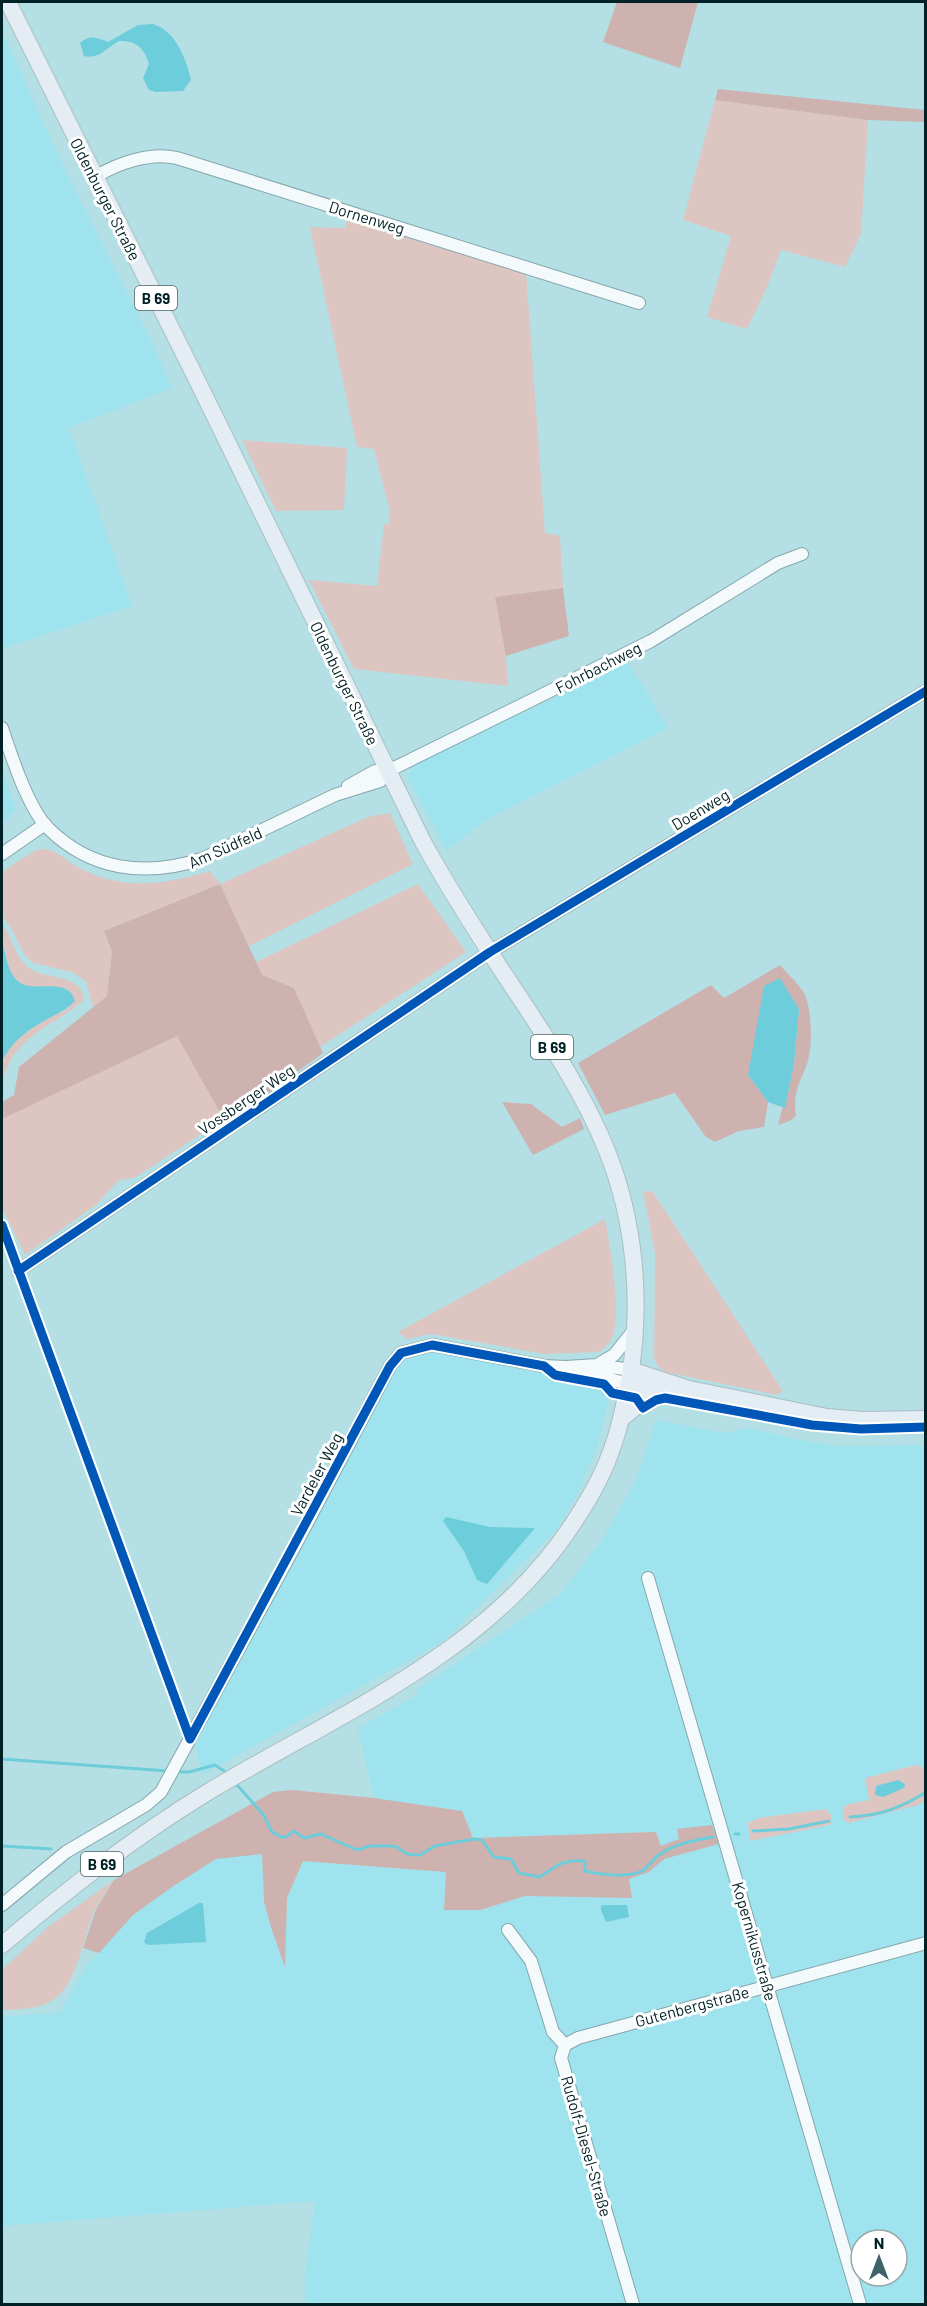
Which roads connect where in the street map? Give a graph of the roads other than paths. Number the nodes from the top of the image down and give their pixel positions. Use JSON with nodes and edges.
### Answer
{"nodes":[{"id":1,"x":8,"y":2,"type":"edge"},
{"id":2,"x":95,"y":177,"type":"junction"},
{"id":3,"x":639,"y":303,"type":"dead end"},
{"id":4,"x":801,"y":554,"type":"dead end"},
{"id":5,"x":926,"y":691,"type":"edge"},
{"id":6,"x":2,"y":728,"type":"edge"},
{"id":7,"x":388,"y":771,"type":"junction"},
{"id":8,"x":45,"y":824,"type":"junction"},
{"id":9,"x":2,"y":854,"type":"edge"},
{"id":10,"x":490,"y":952,"type":"junction"},
{"id":11,"x":18,"y":1271,"type":"dead end"},
{"id":12,"x":634,"y":1330,"type":"junction"},
{"id":13,"x":597,"y":1365,"type":"junction"},
{"id":14,"x":566,"y":1367,"type":"junction"},
{"id":15,"x":629,"y":1377,"type":"junction"},
{"id":16,"x":689,"y":1389,"type":"junction"},
{"id":17,"x":656,"y":1390,"type":"junction"},
{"id":18,"x":622,"y":1418,"type":"junction"},
{"id":19,"x":926,"y":1419,"type":"edge"},
{"id":20,"x":648,"y":1578,"type":"dead end"},
{"id":21,"x":2,"y":1905,"type":"edge"},
{"id":22,"x":508,"y":1930,"type":"dead end"},
{"id":23,"x":926,"y":1943,"type":"edge"},
{"id":24,"x":2,"y":1945,"type":"edge"},
{"id":25,"x":768,"y":1985,"type":"junction"},
{"id":26,"x":565,"y":2046,"type":"junction"},
{"id":27,"x":633,"y":2304,"type":"edge"},
{"id":28,"x":860,"y":2304,"type":"edge"}],
"edges":[{"from":1,"to":2,"type":"main road","name":"Oldenburger Straße","number":"B 69"},
{"from":2,"to":3,"type":"street","name":"Dornenweg"},
{"from":2,"to":7,"type":"main road","name":"Oldenburger Straße","number":"B 69"},
{"from":4,"to":7,"type":"street","name":"Fohrbachweg"},
{"from":5,"to":10,"type":"street","name":"Doenweg"},
{"from":6,"to":8,"type":"street","name":"Am Südfeld"},
{"from":7,"to":8,"type":"street","name":"Am Südfeld"},
{"from":7,"to":10,"type":"main road","name":"Oldenburger Straße","number":"B 69"},
{"from":8,"to":9,"type":"street"},
{"from":10,"to":11,"type":"street","name":"Vossberger Weg"},
{"from":10,"to":12,"type":"main road","name":"Oldenburger Straße","number":"B 69"},
{"from":12,"to":13,"type":"street"},
{"from":12,"to":15,"type":"main road","name":"Oldenburger Straße","number":"B 69"},
{"from":13,"to":14,"type":"street","name":"Vardeler Weg"},
{"from":13,"to":15,"type":"street","name":"Vardeler Weg"},
{"from":14,"to":15,"type":"street","name":"Vardeler Weg"},
{"from":14,"to":21,"type":"street","name":"Vardeler Weg"},
{"from":15,"to":16,"type":"main road"},
{"from":15,"to":17,"type":"main road"},
{"from":15,"to":18,"type":"main road","number":"B 69"},
{"from":16,"to":17,"type":"main road"},
{"from":16,"to":19,"type":"main road"},
{"from":17,"to":18,"type":"main road"},
{"from":18,"to":24,"type":"main road","number":"B 69"},
{"from":20,"to":25,"type":"street","name":"Kopernikusstraße"},
{"from":22,"to":26,"type":"street","name":"Rudolf-Diesel-Straße"},
{"from":23,"to":25,"type":"street","name":"Gutenbergstraße"},
{"from":25,"to":26,"type":"street","name":"Gutenbergstraße"},
{"from":25,"to":28,"type":"street","name":"Kopernikusstraße"},
{"from":26,"to":27,"type":"street","name":"Rudolf-Diesel-Straße"}]}
